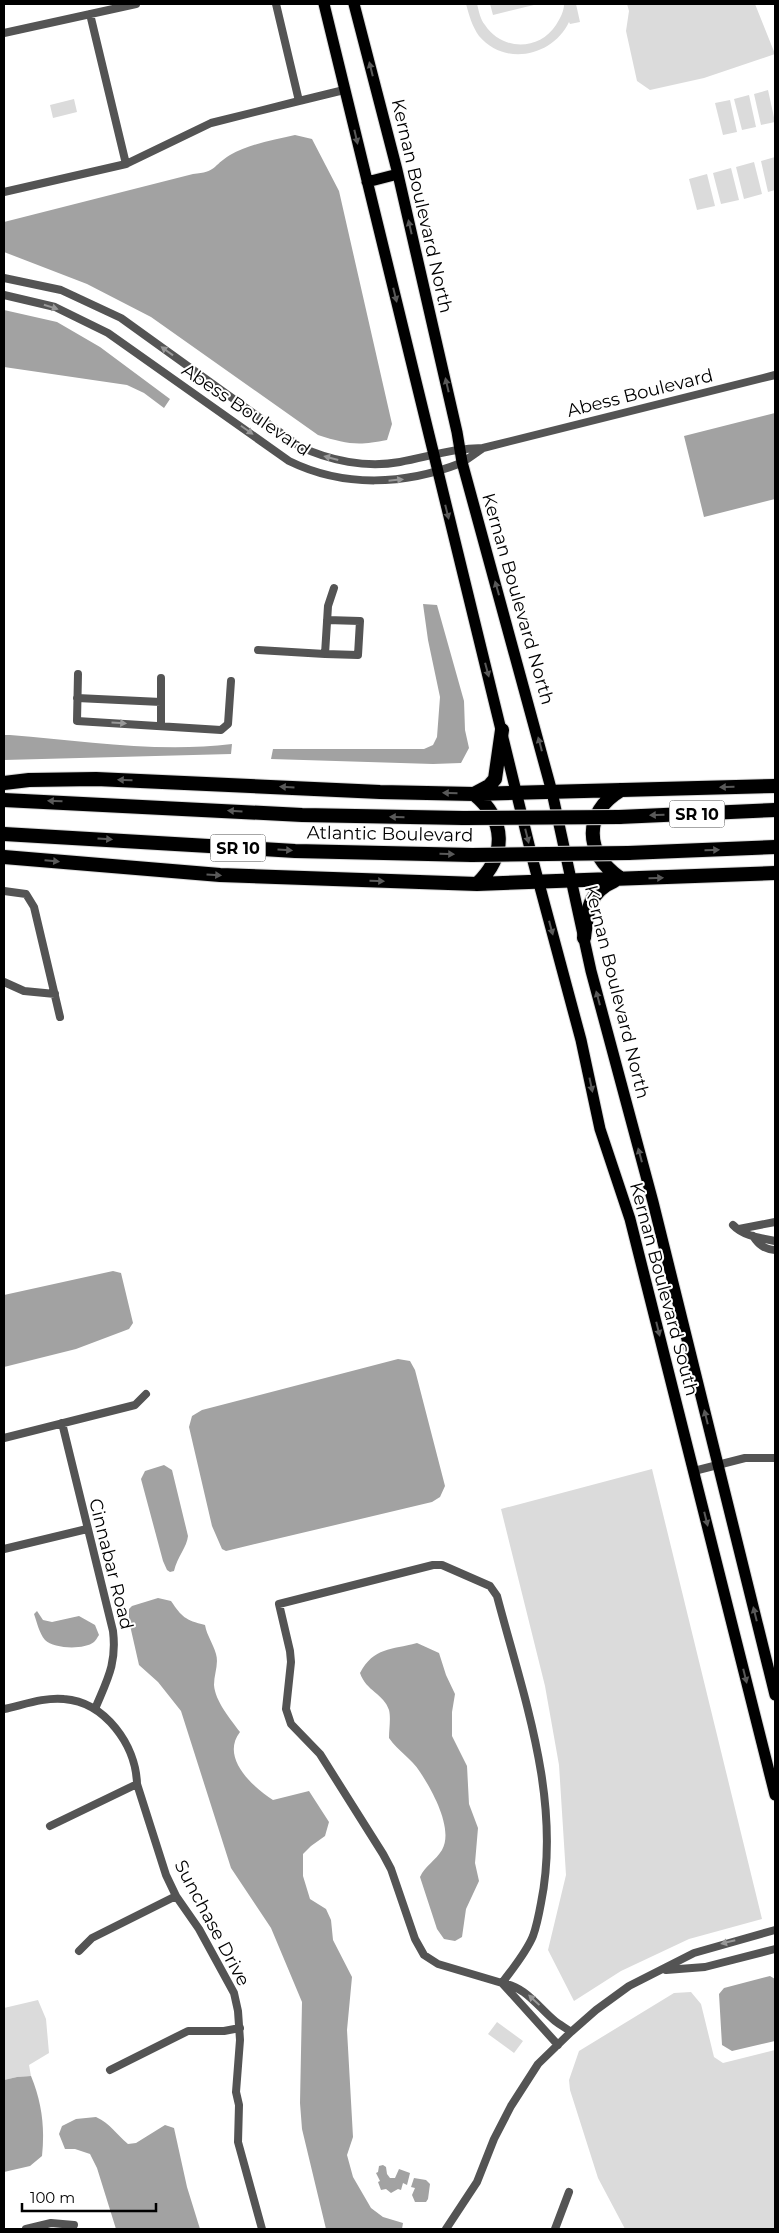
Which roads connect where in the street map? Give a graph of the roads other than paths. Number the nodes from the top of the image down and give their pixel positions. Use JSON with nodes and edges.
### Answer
{"nodes":[{"id":1,"x":136,"y":4,"type":"edge"},
{"id":2,"x":276,"y":4,"type":"edge"},
{"id":3,"x":324,"y":4,"type":"edge"},
{"id":4,"x":354,"y":4,"type":"edge"},
{"id":5,"x":90,"y":14,"type":"junction"},
{"id":6,"x":4,"y":33,"type":"edge"},
{"id":7,"x":344,"y":90,"type":"junction"},
{"id":8,"x":300,"y":100,"type":"junction"},
{"id":9,"x":126,"y":164,"type":"junction"},
{"id":10,"x":398,"y":174,"type":"junction"},
{"id":11,"x":367,"y":182,"type":"junction"},
{"id":12,"x":4,"y":192,"type":"edge"},
{"id":13,"x":4,"y":278,"type":"edge"},
{"id":14,"x":4,"y":294,"type":"edge"},
{"id":15,"x":775,"y":375,"type":"edge"},
{"id":16,"x":459,"y":448,"type":"junction"},
{"id":17,"x":483,"y":448,"type":"junction"},
{"id":18,"x":432,"y":453,"type":"junction"},
{"id":19,"x":462,"y":462,"type":"junction"},
{"id":20,"x":436,"y":470,"type":"junction"},
{"id":21,"x":334,"y":588,"type":"dead end"},
{"id":22,"x":327,"y":620,"type":"junction"},
{"id":23,"x":258,"y":650,"type":"dead end"},
{"id":24,"x":325,"y":654,"type":"junction"},
{"id":25,"x":78,"y":674,"type":"dead end"},
{"id":26,"x":161,"y":678,"type":"dead end"},
{"id":27,"x":230,"y":681,"type":"dead end"},
{"id":28,"x":77,"y":698,"type":"junction"},
{"id":29,"x":161,"y":702,"type":"junction"},
{"id":30,"x":161,"y":726,"type":"junction"},
{"id":31,"x":502,"y":730,"type":"junction"},
{"id":32,"x":4,"y":783,"type":"edge"},
{"id":33,"x":775,"y":786,"type":"edge"},
{"id":34,"x":622,"y":789,"type":"junction"},
{"id":35,"x":516,"y":792,"type":"junction"},
{"id":36,"x":552,"y":792,"type":"junction"},
{"id":37,"x":474,"y":794,"type":"junction"},
{"id":38,"x":4,"y":800,"type":"edge"},
{"id":39,"x":33,"y":801,"type":"junction"},
{"id":40,"x":4,"y":805,"type":"edge"},
{"id":41,"x":775,"y":810,"type":"edge"},
{"id":42,"x":4,"y":834,"type":"edge"},
{"id":43,"x":775,"y":847,"type":"edge"},
{"id":44,"x":4,"y":856,"type":"edge"},
{"id":45,"x":775,"y":873,"type":"edge"},
{"id":46,"x":620,"y":878,"type":"junction"},
{"id":47,"x":572,"y":880,"type":"junction"},
{"id":48,"x":538,"y":881,"type":"junction"},
{"id":49,"x":477,"y":884,"type":"junction"},
{"id":50,"x":4,"y":891,"type":"edge"},
{"id":51,"x":584,"y":938,"type":"junction"},
{"id":52,"x":4,"y":982,"type":"edge"},
{"id":53,"x":55,"y":994,"type":"junction"},
{"id":54,"x":60,"y":1017,"type":"dead end"},
{"id":55,"x":653,"y":1202,"type":"joint"},
{"id":56,"x":775,"y":1222,"type":"edge"},
{"id":57,"x":753,"y":1236,"type":"junction"},
{"id":58,"x":775,"y":1242,"type":"edge"},
{"id":59,"x":775,"y":1250,"type":"edge"},
{"id":60,"x":146,"y":1394,"type":"dead end"},
{"id":61,"x":62,"y":1423,"type":"junction"},
{"id":62,"x":4,"y":1438,"type":"edge"},
{"id":63,"x":775,"y":1458,"type":"edge"},
{"id":64,"x":718,"y":1464,"type":"junction"},
{"id":65,"x":694,"y":1471,"type":"junction"},
{"id":66,"x":87,"y":1529,"type":"junction"},
{"id":67,"x":4,"y":1549,"type":"edge"},
{"id":68,"x":775,"y":1695,"type":"edge"},
{"id":69,"x":4,"y":1709,"type":"edge"},
{"id":70,"x":94,"y":1710,"type":"junction"},
{"id":71,"x":138,"y":1784,"type":"junction"},
{"id":72,"x":775,"y":1795,"type":"edge"},
{"id":73,"x":50,"y":1826,"type":"dead end"},
{"id":74,"x":176,"y":1896,"type":"junction"},
{"id":75,"x":775,"y":1930,"type":"edge"},
{"id":76,"x":775,"y":1949,"type":"edge"},
{"id":77,"x":79,"y":1951,"type":"dead end"},
{"id":78,"x":664,"y":1970,"type":"junction"},
{"id":79,"x":502,"y":1984,"type":"junction"},
{"id":80,"x":240,"y":2028,"type":"junction"},
{"id":81,"x":571,"y":2032,"type":"junction"},
{"id":82,"x":558,"y":2045,"type":"junction"},
{"id":83,"x":110,"y":2070,"type":"dead end"},
{"id":84,"x":569,"y":2192,"type":"dead end"},
{"id":85,"x":74,"y":2225,"type":"dead end"},
{"id":86,"x":26,"y":2229,"type":"edge"},
{"id":87,"x":262,"y":2229,"type":"edge"},
{"id":88,"x":446,"y":2229,"type":"edge"},
{"id":89,"x":555,"y":2229,"type":"edge"}],
"edges":[{"from":1,"to":5,"type":"street"},
{"from":2,"to":8,"type":"street"},
{"from":3,"to":7,"type":"main road"},
{"from":10,"to":4,"type":"main road","name":"Kernan Boulevard North","one_way":true},
{"from":5,"to":6,"type":"street"},
{"from":5,"to":9,"type":"street"},
{"from":7,"to":8,"type":"street"},
{"from":7,"to":11,"type":"main road","one_way":true},
{"from":8,"to":9,"type":"street"},
{"from":9,"to":12,"type":"street"},
{"from":10,"to":11,"type":"main road"},
{"from":16,"to":10,"type":"main road","name":"Kernan Boulevard North","one_way":true},
{"from":11,"to":18,"type":"main road","one_way":true},
{"from":18,"to":13,"type":"street","name":"Abess Boulevard","one_way":true},
{"from":14,"to":20,"type":"street","name":"Abess Boulevard","one_way":true},
{"from":15,"to":17,"type":"street","name":"Abess Boulevard"},
{"from":16,"to":17,"type":"street","name":"Abess Boulevard"},
{"from":16,"to":18,"type":"street","name":"Abess Boulevard"},
{"from":16,"to":19,"type":"main road","name":"Kernan Boulevard North"},
{"from":17,"to":19,"type":"street","name":"Abess Boulevard"},
{"from":18,"to":20,"type":"main road"},
{"from":19,"to":20,"type":"street","name":"Abess Boulevard"},
{"from":36,"to":19,"type":"main road","name":"Kernan Boulevard North","one_way":true},
{"from":20,"to":31,"type":"main road","one_way":true},
{"from":21,"to":22,"type":"street"},
{"from":22,"to":24,"type":"street"},
{"from":22,"to":24,"type":"street"},
{"from":23,"to":24,"type":"street"},
{"from":25,"to":28,"type":"street"},
{"from":26,"to":29,"type":"street"},
{"from":27,"to":30,"type":"street"},
{"from":28,"to":29,"type":"street"},
{"from":28,"to":30,"type":"street","one_way":true},
{"from":29,"to":30,"type":"street"},
{"from":31,"to":35,"type":"main road"},
{"from":31,"to":37,"type":"highway"},
{"from":37,"to":32,"type":"highway","one_way":true},
{"from":33,"to":34,"type":"highway","one_way":true},
{"from":34,"to":36,"type":"highway"},
{"from":34,"to":46,"type":"highway"},
{"from":35,"to":36,"type":"highway"},
{"from":35,"to":37,"type":"highway"},
{"from":35,"to":48,"type":"main road","name":"Kernan Boulevard South","one_way":true},
{"from":36,"to":47,"type":"main road","name":"Kernan Boulevard North"},
{"from":37,"to":49,"type":"highway"},
{"from":38,"to":39,"type":"highway","name":"Atlantic Boulevard","number":"SR 10"},
{"from":39,"to":40,"type":"highway"},
{"from":41,"to":39,"type":"highway","name":"Atlantic Boulevard","number":"SR 10","one_way":true,"bridge":true},
{"from":42,"to":43,"type":"highway","name":"Atlantic Boulevard","number":"SR 10","one_way":true,"bridge":true},
{"from":44,"to":49,"type":"highway","one_way":true},
{"from":46,"to":45,"type":"highway","one_way":true},
{"from":46,"to":47,"type":"highway"},
{"from":46,"to":51,"type":"highway"},
{"from":47,"to":48,"type":"highway"},
{"from":47,"to":51,"type":"main road","name":"Kernan Boulevard North"},
{"from":48,"to":49,"type":"highway"},
{"from":48,"to":65,"type":"main road","name":"Kernan Boulevard South","one_way":true},
{"from":50,"to":53,"type":"street"},
{"from":55,"to":51,"type":"main road","name":"Kernan Boulevard North","one_way":true},
{"from":52,"to":53,"type":"street"},
{"from":53,"to":54,"type":"street"},
{"from":64,"to":55,"type":"main road","name":"Kernan Boulevard South","one_way":true},
{"from":56,"to":57,"type":"street"},
{"from":57,"to":58,"type":"street"},
{"from":57,"to":59,"type":"street"},
{"from":60,"to":61,"type":"street"},
{"from":61,"to":62,"type":"street"},
{"from":61,"to":66,"type":"street","name":"Cinnabar Road"},
{"from":63,"to":64,"type":"street"},
{"from":64,"to":65,"type":"street"},
{"from":68,"to":64,"type":"main road","name":"Kernan Boulevard South","one_way":true},
{"from":65,"to":72,"type":"main road","name":"Kernan Boulevard South","one_way":true},
{"from":66,"to":67,"type":"street"},
{"from":66,"to":70,"type":"street","name":"Cinnabar Road"},
{"from":69,"to":70,"type":"street","name":"Sunchase Drive"},
{"from":70,"to":71,"type":"street","name":"Sunchase Drive"},
{"from":71,"to":73,"type":"street"},
{"from":71,"to":74,"type":"street","name":"Sunchase Drive"},
{"from":74,"to":77,"type":"street"},
{"from":74,"to":80,"type":"street","name":"Sunchase Drive"},
{"from":75,"to":78,"type":"street","one_way":true},
{"from":76,"to":78,"type":"street"},
{"from":78,"to":81,"type":"street"},
{"from":79,"to":79,"type":"street"},
{"from":81,"to":79,"type":"street","one_way":true},
{"from":79,"to":82,"type":"street"},
{"from":80,"to":83,"type":"street"},
{"from":80,"to":87,"type":"street","name":"Sunchase Drive"},
{"from":81,"to":82,"type":"street"},
{"from":82,"to":88,"type":"street"},
{"from":84,"to":89,"type":"street"},
{"from":85,"to":86,"type":"street"}]}
